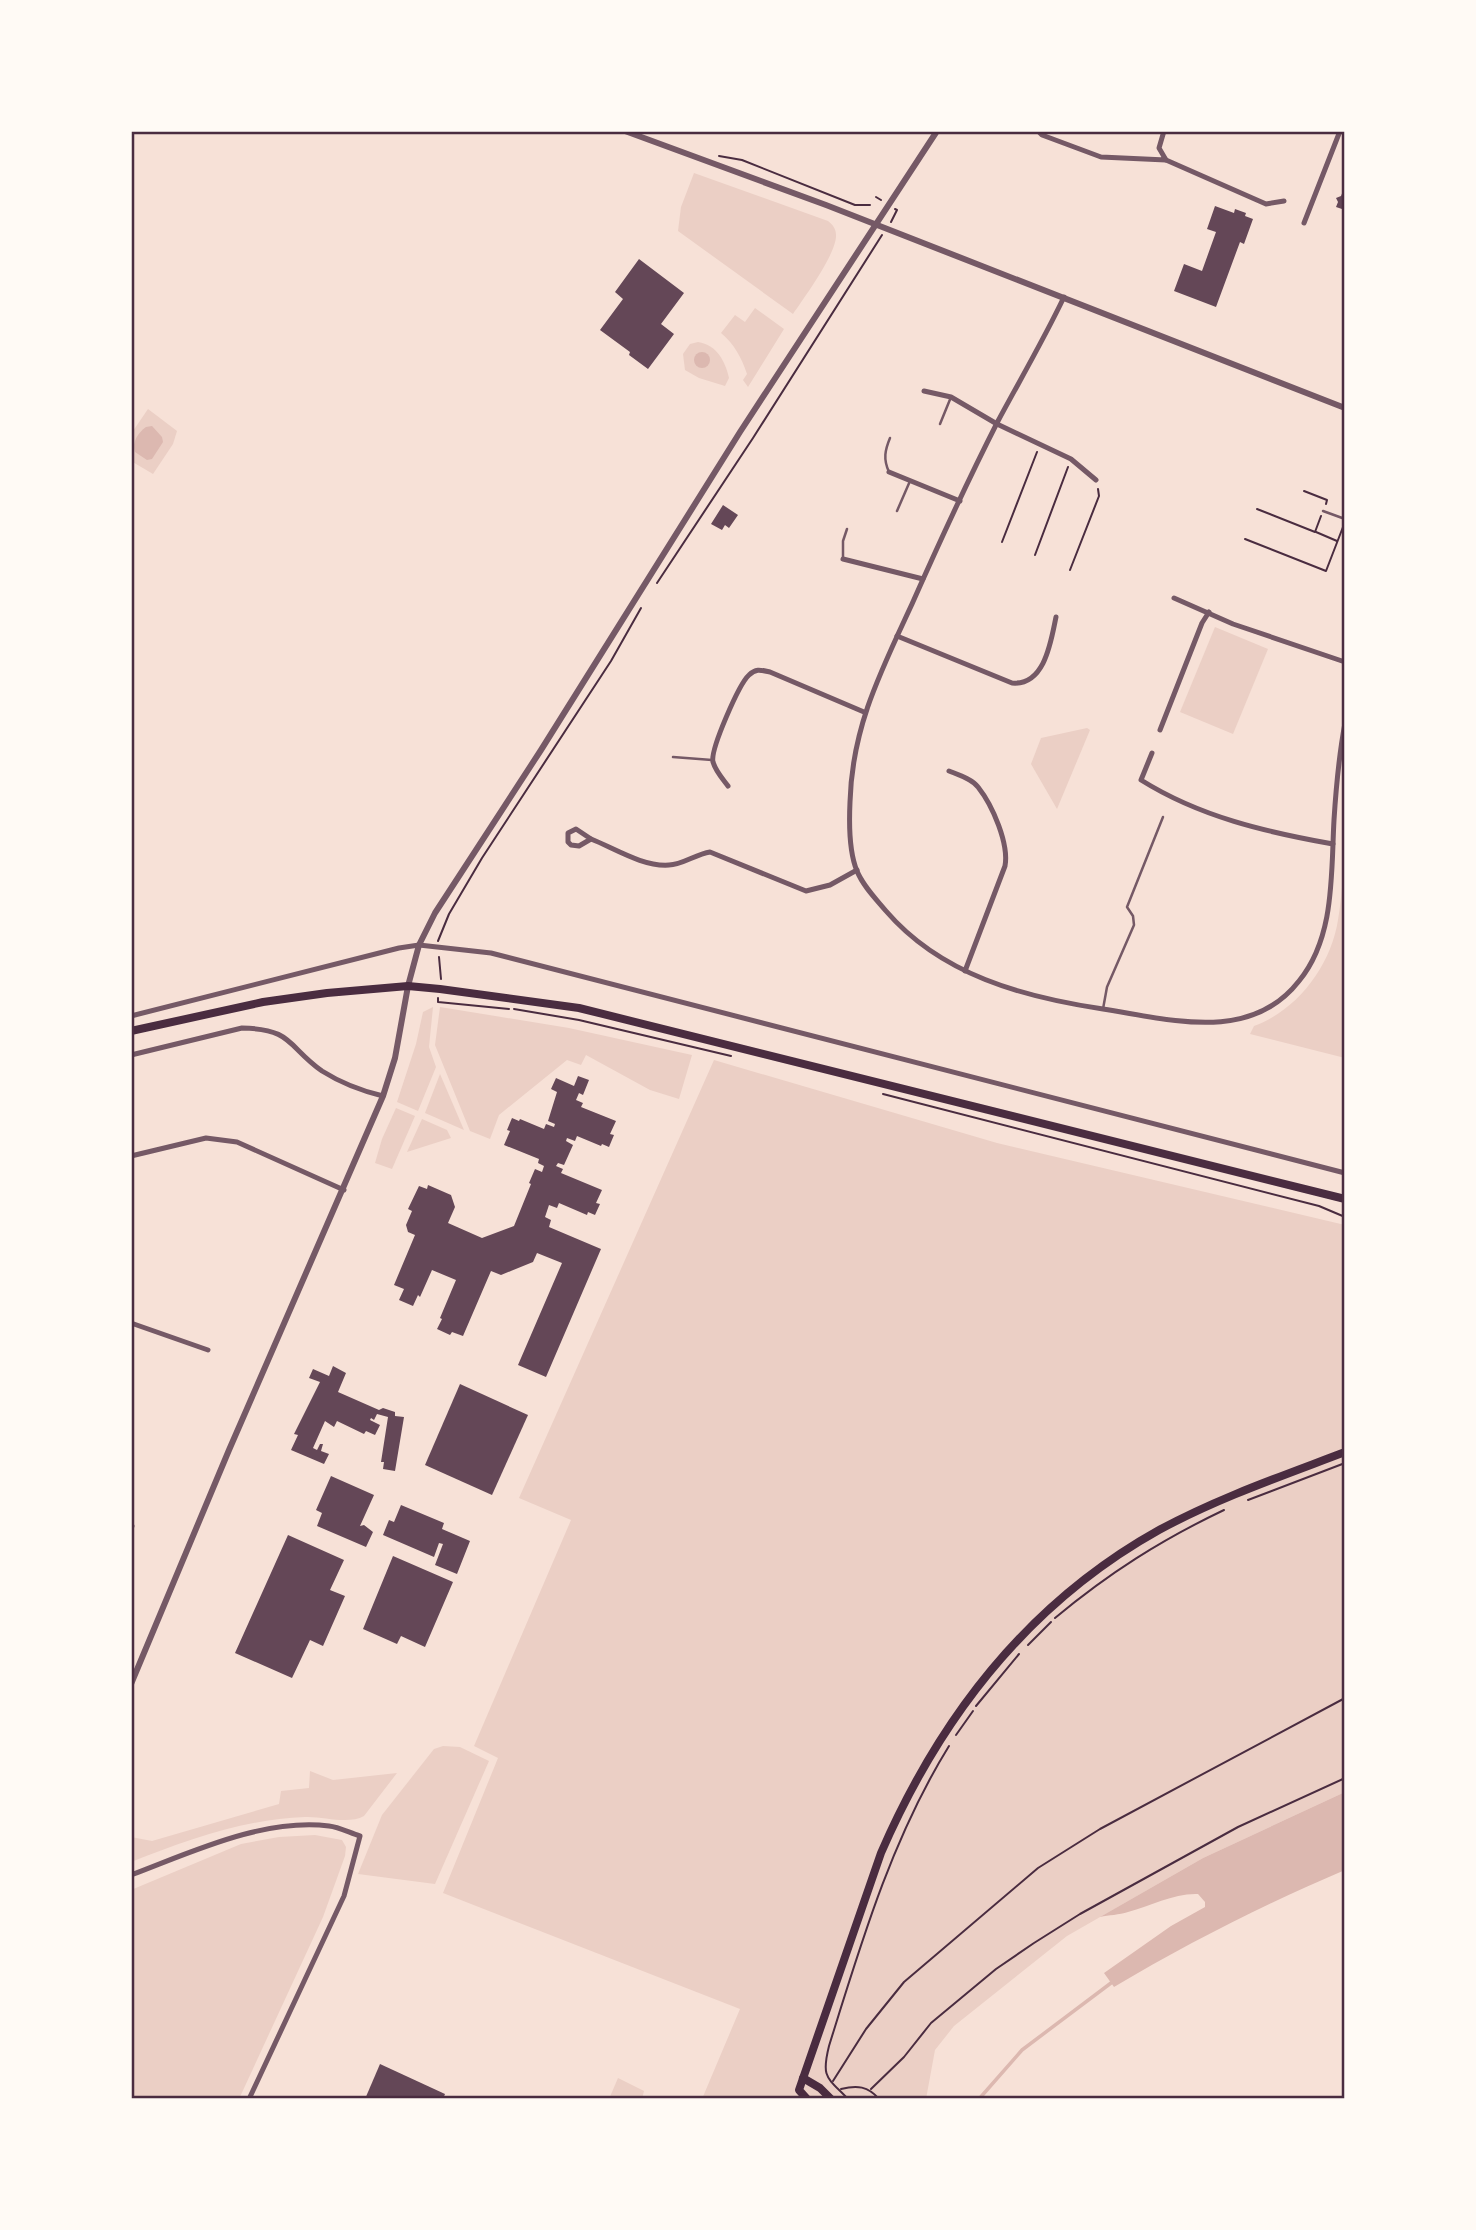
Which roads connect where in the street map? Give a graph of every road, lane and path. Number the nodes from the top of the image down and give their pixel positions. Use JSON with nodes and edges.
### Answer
{"nodes":[{"id":1,"x":625,"y":131,"type":"edge"},
{"id":2,"x":937,"y":131,"type":"edge"},
{"id":3,"x":1038,"y":131,"type":"edge"},
{"id":4,"x":1164,"y":131,"type":"edge"},
{"id":5,"x":1340,"y":131,"type":"edge"},
{"id":6,"x":710,"y":155,"type":"dead end"},
{"id":7,"x":1166,"y":160,"type":"junction"},
{"id":8,"x":1284,"y":201,"type":"dead end"},
{"id":9,"x":870,"y":205,"type":"dead end"},
{"id":10,"x":897,"y":210,"type":"dead end"},
{"id":11,"x":1304,"y":223,"type":"dead end"},
{"id":12,"x":876,"y":225,"type":"junction"},
{"id":13,"x":886,"y":229,"type":"junction"},
{"id":14,"x":1064,"y":297,"type":"junction"},
{"id":15,"x":924,"y":391,"type":"dead end"},
{"id":16,"x":951,"y":397,"type":"junction"},
{"id":17,"x":1345,"y":408,"type":"edge"},
{"id":18,"x":940,"y":424,"type":"dead end"},
{"id":19,"x":997,"y":424,"type":"junction"},
{"id":20,"x":890,"y":438,"type":"dead end"},
{"id":21,"x":1040,"y":444,"type":"junction"},
{"id":22,"x":1071,"y":459,"type":"junction"},
{"id":23,"x":889,"y":472,"type":"joint"},
{"id":24,"x":1096,"y":480,"type":"joint"},
{"id":25,"x":910,"y":481,"type":"junction"},
{"id":26,"x":1304,"y":491,"type":"dead end"},
{"id":27,"x":960,"y":501,"type":"junction"},
{"id":28,"x":1257,"y":509,"type":"dead end"},
{"id":29,"x":897,"y":511,"type":"dead end"},
{"id":30,"x":1323,"y":511,"type":"junction"},
{"id":31,"x":1345,"y":521,"type":"edge"},
{"id":32,"x":847,"y":529,"type":"dead end"},
{"id":33,"x":1315,"y":532,"type":"junction"},
{"id":34,"x":1245,"y":538,"type":"dead end"},
{"id":35,"x":1338,"y":541,"type":"junction"},
{"id":36,"x":1002,"y":542,"type":"dead end"},
{"id":37,"x":1035,"y":555,"type":"dead end"},
{"id":38,"x":843,"y":559,"type":"joint"},
{"id":39,"x":1070,"y":570,"type":"dead end"},
{"id":40,"x":923,"y":579,"type":"junction"},
{"id":41,"x":656,"y":584,"type":"dead end"},
{"id":42,"x":1174,"y":598,"type":"dead end"},
{"id":43,"x":642,"y":605,"type":"dead end"},
{"id":44,"x":1209,"y":612,"type":"junction"},
{"id":45,"x":1056,"y":617,"type":"dead end"},
{"id":46,"x":897,"y":636,"type":"junction"},
{"id":47,"x":1345,"y":662,"type":"edge"},
{"id":48,"x":864,"y":712,"type":"junction"},
{"id":49,"x":1345,"y":723,"type":"edge"},
{"id":50,"x":1160,"y":730,"type":"dead end"},
{"id":51,"x":1152,"y":753,"type":"dead end"},
{"id":52,"x":673,"y":757,"type":"dead end"},
{"id":53,"x":712,"y":760,"type":"junction"},
{"id":54,"x":949,"y":771,"type":"dead end"},
{"id":55,"x":729,"y":786,"type":"dead end"},
{"id":56,"x":1163,"y":817,"type":"dead end"},
{"id":57,"x":591,"y":839,"type":"dead end"},
{"id":58,"x":1333,"y":844,"type":"junction"},
{"id":59,"x":857,"y":870,"type":"junction"},
{"id":60,"x":419,"y":945,"type":"junction"},
{"id":61,"x":438,"y":947,"type":"junction"},
{"id":62,"x":965,"y":971,"type":"junction"},
{"id":63,"x":408,"y":986,"type":"junction"},
{"id":64,"x":440,"y":989,"type":"junction"},
{"id":65,"x":1103,"y":1009,"type":"junction"},
{"id":66,"x":131,"y":1016,"type":"edge"},
{"id":67,"x":131,"y":1031,"type":"edge"},
{"id":68,"x":131,"y":1055,"type":"edge"},
{"id":69,"x":742,"y":1059,"type":"dead end"},
{"id":70,"x":876,"y":1093,"type":"dead end"},
{"id":71,"x":383,"y":1096,"type":"junction"},
{"id":72,"x":131,"y":1156,"type":"edge"},
{"id":73,"x":1345,"y":1173,"type":"edge"},
{"id":74,"x":344,"y":1190,"type":"junction"},
{"id":75,"x":1345,"y":1199,"type":"edge"},
{"id":76,"x":1345,"y":1217,"type":"edge"},
{"id":77,"x":131,"y":1323,"type":"edge"},
{"id":78,"x":208,"y":1350,"type":"dead end"},
{"id":79,"x":1345,"y":1452,"type":"edge"},
{"id":80,"x":1345,"y":1463,"type":"edge"},
{"id":81,"x":1245,"y":1501,"type":"dead end"},
{"id":82,"x":1234,"y":1506,"type":"dead end"},
{"id":83,"x":131,"y":1684,"type":"edge"},
{"id":84,"x":1345,"y":1698,"type":"edge"},
{"id":85,"x":1345,"y":1778,"type":"edge"},
{"id":86,"x":131,"y":1875,"type":"edge"},
{"id":87,"x":803,"y":2078,"type":"junction"},
{"id":88,"x":832,"y":2082,"type":"junction"},
{"id":89,"x":840,"y":2090,"type":"junction"},
{"id":90,"x":871,"y":2090,"type":"junction"},
{"id":91,"x":249,"y":2099,"type":"edge"},
{"id":92,"x":807,"y":2099,"type":"edge"},
{"id":93,"x":831,"y":2099,"type":"edge"},
{"id":94,"x":848,"y":2099,"type":"edge"},
{"id":95,"x":879,"y":2099,"type":"edge"}],
"edges":[{"from":1,"to":12,"type":"street"},
{"from":2,"to":12,"type":"street"},
{"from":3,"to":7,"type":"street"},
{"from":4,"to":7,"type":"street"},
{"from":5,"to":11,"type":"street"},
{"from":6,"to":9,"type":"path"},
{"from":7,"to":8,"type":"street"},
{"from":10,"to":13,"type":"path"},
{"from":12,"to":13,"type":"street"},
{"from":12,"to":60,"type":"street"},
{"from":13,"to":14,"type":"street"},
{"from":13,"to":41,"type":"path"},
{"from":14,"to":17,"type":"street"},
{"from":14,"to":19,"type":"street"},
{"from":15,"to":16,"type":"street"},
{"from":16,"to":18,"type":"lane"},
{"from":16,"to":19,"type":"street"},
{"from":19,"to":21,"type":"street"},
{"from":19,"to":27,"type":"street"},
{"from":20,"to":23,"type":"lane"},
{"from":21,"to":22,"type":"street"},
{"from":21,"to":36,"type":"path"},
{"from":22,"to":24,"type":"street"},
{"from":22,"to":37,"type":"path"},
{"from":23,"to":25,"type":"street"},
{"from":24,"to":39,"type":"path"},
{"from":25,"to":27,"type":"street"},
{"from":25,"to":29,"type":"lane"},
{"from":26,"to":30,"type":"path"},
{"from":27,"to":40,"type":"street"},
{"from":28,"to":33,"type":"path"},
{"from":30,"to":31,"type":"lane"},
{"from":30,"to":33,"type":"path"},
{"from":31,"to":35,"type":"path"},
{"from":32,"to":38,"type":"lane"},
{"from":33,"to":35,"type":"path"},
{"from":34,"to":35,"type":"path"},
{"from":38,"to":40,"type":"street"},
{"from":40,"to":46,"type":"street"},
{"from":42,"to":44,"type":"street"},
{"from":43,"to":61,"type":"path"},
{"from":44,"to":47,"type":"street"},
{"from":44,"to":50,"type":"street"},
{"from":45,"to":46,"type":"street"},
{"from":46,"to":48,"type":"street"},
{"from":48,"to":53,"type":"street"},
{"from":48,"to":59,"type":"street"},
{"from":49,"to":58,"type":"street"},
{"from":51,"to":58,"type":"street"},
{"from":52,"to":53,"type":"lane"},
{"from":53,"to":55,"type":"street"},
{"from":54,"to":62,"type":"street"},
{"from":56,"to":65,"type":"lane"},
{"from":57,"to":59,"type":"street"},
{"from":58,"to":65,"type":"street"},
{"from":59,"to":62,"type":"street"},
{"from":60,"to":61,"type":"street"},
{"from":60,"to":63,"type":"street"},
{"from":60,"to":66,"type":"street"},
{"from":61,"to":64,"type":"path"},
{"from":61,"to":73,"type":"street"},
{"from":62,"to":65,"type":"street"},
{"from":63,"to":64,"type":"main road"},
{"from":63,"to":67,"type":"main road"},
{"from":63,"to":71,"type":"street"},
{"from":64,"to":69,"type":"path"},
{"from":64,"to":75,"type":"main road"},
{"from":68,"to":71,"type":"street"},
{"from":70,"to":76,"type":"path"},
{"from":71,"to":74,"type":"street"},
{"from":72,"to":74,"type":"street"},
{"from":74,"to":83,"type":"street"},
{"from":77,"to":78,"type":"street"},
{"from":79,"to":87,"type":"main road"},
{"from":80,"to":81,"type":"path"},
{"from":82,"to":88,"type":"path"},
{"from":84,"to":88,"type":"path"},
{"from":85,"to":90,"type":"path"},
{"from":86,"to":91,"type":"street"},
{"from":87,"to":92,"type":"main road"},
{"from":87,"to":93,"type":"main road"},
{"from":88,"to":89,"type":"path"},
{"from":89,"to":90,"type":"path"},
{"from":89,"to":94,"type":"path"},
{"from":90,"to":95,"type":"path"}]}
